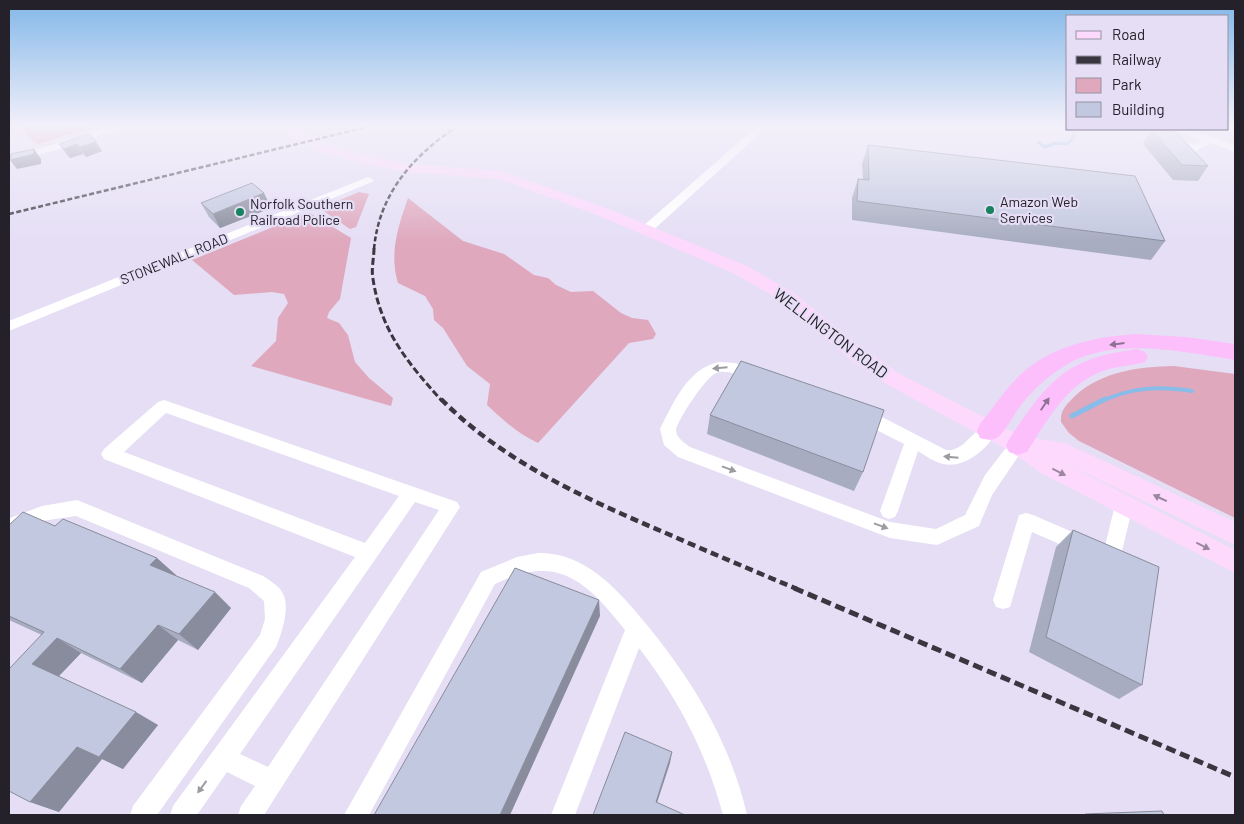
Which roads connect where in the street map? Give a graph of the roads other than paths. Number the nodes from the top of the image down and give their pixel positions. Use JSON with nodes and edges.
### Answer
{"nodes":[{"id":1,"x":396,"y":165,"type":"edge"},
{"id":2,"x":478,"y":165,"type":"edge"},
{"id":3,"x":719,"y":165,"type":"edge"},
{"id":4,"x":501,"y":175,"type":"junction"},
{"id":5,"x":368,"y":180,"type":"dead end"},
{"id":6,"x":646,"y":230,"type":"junction"},
{"id":7,"x":9,"y":326,"type":"edge"},
{"id":8,"x":1235,"y":352,"type":"edge"},
{"id":9,"x":1235,"y":364,"type":"edge"},
{"id":10,"x":773,"y":381,"type":"edge"},
{"id":11,"x":845,"y":409,"type":"edge"},
{"id":12,"x":988,"y":431,"type":"junction"},
{"id":13,"x":913,"y":442,"type":"junction"},
{"id":14,"x":1018,"y":445,"type":"junction"},
{"id":15,"x":411,"y":493,"type":"junction"},
{"id":16,"x":1124,"y":506,"type":"junction"},
{"id":17,"x":889,"y":511,"type":"dead end"},
{"id":18,"x":9,"y":528,"type":"edge"},
{"id":19,"x":1235,"y":534,"type":"edge"},
{"id":20,"x":368,"y":553,"type":"junction"},
{"id":21,"x":1235,"y":562,"type":"edge"},
{"id":22,"x":1003,"y":600,"type":"dead end"},
{"id":23,"x":636,"y":628,"type":"junction"},
{"id":24,"x":223,"y":758,"type":"junction"},
{"id":25,"x":272,"y":782,"type":"junction"},
{"id":26,"x":142,"y":815,"type":"edge"},
{"id":27,"x":182,"y":815,"type":"edge"},
{"id":28,"x":250,"y":815,"type":"edge"},
{"id":29,"x":356,"y":815,"type":"edge"},
{"id":30,"x":563,"y":815,"type":"edge"},
{"id":31,"x":735,"y":815,"type":"edge"}],
"edges":[{"from":1,"to":4,"type":"main road","name":"WELLINGTON ROAD"},
{"from":2,"to":4,"type":"main road","name":"WELLINGTON ROAD"},
{"from":3,"to":6,"type":"street"},
{"from":4,"to":6,"type":"main road","name":"WELLINGTON ROAD"},
{"from":5,"to":7,"type":"street","name":"STONEWALL ROAD"},
{"from":6,"to":12,"type":"main road","name":"WELLINGTON ROAD"},
{"from":8,"to":12,"type":"highway","one_way":true},
{"from":14,"to":9,"type":"highway","one_way":true},
{"from":10,"to":14,"type":"street","one_way":true},
{"from":11,"to":13,"type":"street"},
{"from":12,"to":13,"type":"street","one_way":true},
{"from":12,"to":14,"type":"main road","name":"WELLINGTON ROAD"},
{"from":13,"to":17,"type":"street"},
{"from":14,"to":16,"type":"main road","name":"WELLINGTON ROAD","one_way":true},
{"from":19,"to":14,"type":"main road","name":"WELLINGTON ROAD","one_way":true},
{"from":15,"to":20,"type":"street"},
{"from":15,"to":20,"type":"street"},
{"from":15,"to":25,"type":"street"},
{"from":16,"to":21,"type":"main road","name":"WELLINGTON ROAD","one_way":true},
{"from":16,"to":22,"type":"street"},
{"from":18,"to":26,"type":"street"},
{"from":20,"to":24,"type":"street"},
{"from":23,"to":29,"type":"street"},
{"from":23,"to":30,"type":"street"},
{"from":23,"to":31,"type":"street"},
{"from":24,"to":25,"type":"street"},
{"from":24,"to":27,"type":"street","one_way":true},
{"from":25,"to":28,"type":"street"}]}
